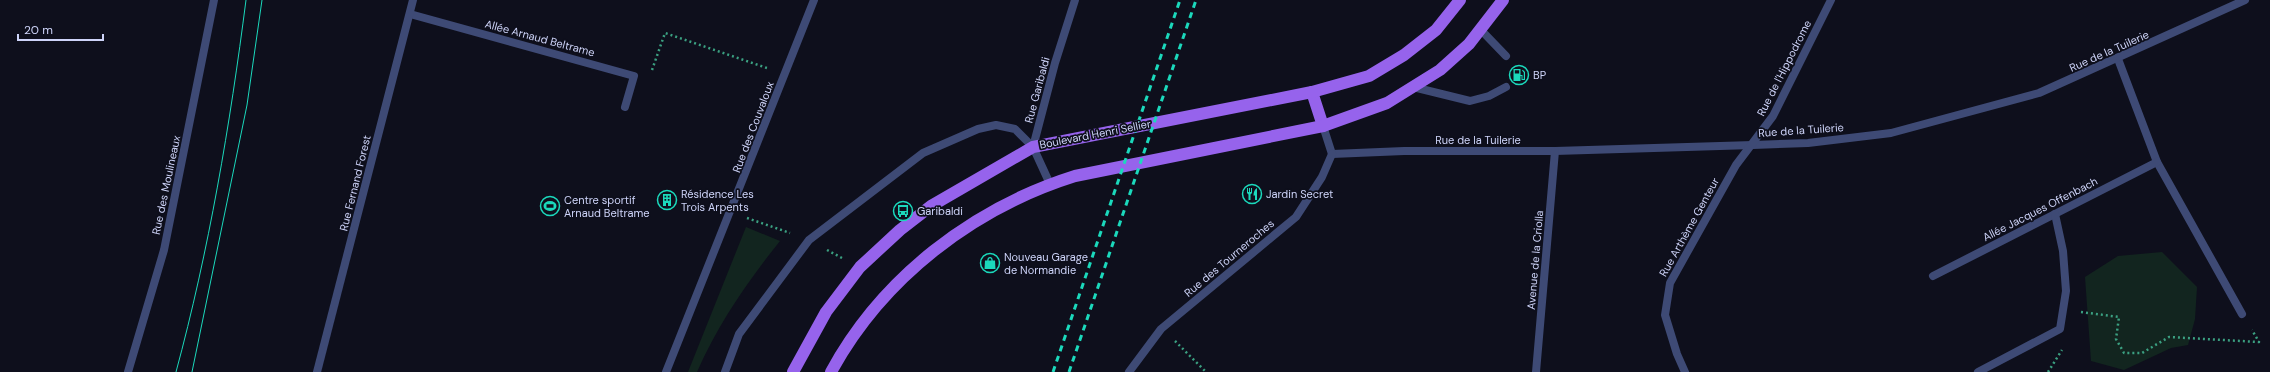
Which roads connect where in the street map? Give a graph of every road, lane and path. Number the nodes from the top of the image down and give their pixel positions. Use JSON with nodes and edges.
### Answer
{"nodes":[{"id":1,"x":214,"y":0,"type":"edge"},
{"id":2,"x":413,"y":0,"type":"edge"},
{"id":3,"x":814,"y":0,"type":"edge"},
{"id":4,"x":1075,"y":0,"type":"edge"},
{"id":5,"x":1460,"y":0,"type":"edge"},
{"id":6,"x":1503,"y":0,"type":"edge"},
{"id":7,"x":1831,"y":0,"type":"edge"},
{"id":8,"x":2245,"y":0,"type":"edge"},
{"id":9,"x":410,"y":14,"type":"junction"},
{"id":10,"x":1480,"y":29,"type":"junction"},
{"id":11,"x":1506,"y":56,"type":"dead end"},
{"id":12,"x":2118,"y":59,"type":"junction"},
{"id":13,"x":785,"y":74,"type":"junction"},
{"id":14,"x":649,"y":77,"type":"dead end"},
{"id":15,"x":1413,"y":87,"type":"junction"},
{"id":16,"x":1506,"y":87,"type":"dead end"},
{"id":17,"x":1312,"y":92,"type":"junction"},
{"id":18,"x":625,"y":107,"type":"dead end"},
{"id":19,"x":1323,"y":126,"type":"junction"},
{"id":20,"x":1753,"y":145,"type":"junction"},
{"id":21,"x":1033,"y":147,"type":"junction"},
{"id":22,"x":1555,"y":151,"type":"junction"},
{"id":23,"x":1332,"y":154,"type":"junction"},
{"id":24,"x":2156,"y":162,"type":"junction"},
{"id":25,"x":1050,"y":184,"type":"junction"},
{"id":26,"x":731,"y":212,"type":"junction"},
{"id":27,"x":2055,"y":214,"type":"junction"},
{"id":28,"x":810,"y":240,"type":"junction"},
{"id":29,"x":860,"y":267,"type":"junction"},
{"id":30,"x":1934,"y":276,"type":"dead end"},
{"id":31,"x":2063,"y":310,"type":"junction"},
{"id":32,"x":2242,"y":314,"type":"joint"},
{"id":33,"x":1174,"y":340,"type":"dead end"},
{"id":34,"x":128,"y":372,"type":"edge"},
{"id":35,"x":317,"y":372,"type":"edge"},
{"id":36,"x":666,"y":372,"type":"edge"},
{"id":37,"x":725,"y":372,"type":"edge"},
{"id":38,"x":793,"y":372,"type":"edge"},
{"id":39,"x":830,"y":372,"type":"edge"},
{"id":40,"x":1129,"y":372,"type":"edge"},
{"id":41,"x":1206,"y":372,"type":"edge"},
{"id":42,"x":1536,"y":372,"type":"edge"},
{"id":43,"x":1685,"y":372,"type":"edge"},
{"id":44,"x":1978,"y":372,"type":"edge"}],
"edges":[{"from":1,"to":34,"type":"street","name":"Rue des Moulineaux"},
{"from":2,"to":9,"type":"street","name":"Rue Fernand Forest"},
{"from":3,"to":13,"type":"street","name":"Rue des Couvaloux"},
{"from":4,"to":21,"type":"street","name":"Rue Garibaldi"},
{"from":5,"to":17,"type":"main road","name":"Boulevard Henri Sellier"},
{"from":6,"to":10,"type":"main road"},
{"from":7,"to":20,"type":"street","name":"Rue de l'Hippodrome"},
{"from":8,"to":12,"type":"street","name":"Rue de la Tuilerie"},
{"from":9,"to":18,"type":"street","name":"Allée Arnaud Beltrame"},
{"from":9,"to":35,"type":"street","name":"Rue Fernand Forest"},
{"from":10,"to":11,"type":"street"},
{"from":10,"to":15,"type":"main road"},
{"from":12,"to":20,"type":"street","name":"Rue de la Tuilerie"},
{"from":12,"to":24,"type":"street"},
{"from":13,"to":14,"type":"path"},
{"from":13,"to":26,"type":"street","name":"Rue des Couvaloux"},
{"from":15,"to":16,"type":"street"},
{"from":15,"to":19,"type":"main road"},
{"from":17,"to":19,"type":"main road"},
{"from":17,"to":21,"type":"main road","name":"Boulevard Henri Sellier"},
{"from":19,"to":23,"type":"street"},
{"from":19,"to":25,"type":"main road"},
{"from":20,"to":22,"type":"street","name":"Rue de la Tuilerie"},
{"from":20,"to":43,"type":"street","name":"Rue Arthème Genteur"},
{"from":21,"to":25,"type":"street"},
{"from":21,"to":28,"type":"street"},
{"from":21,"to":29,"type":"main road","name":"Boulevard Henri Sellier"},
{"from":22,"to":23,"type":"street","name":"Rue de la Tuilerie"},
{"from":22,"to":42,"type":"street","name":"Avenue de la Criolla"},
{"from":23,"to":40,"type":"street","name":"Rue des Tourneroches"},
{"from":24,"to":27,"type":"street","name":"Allée Jacques Offenbach"},
{"from":24,"to":32,"type":"street"},
{"from":25,"to":39,"type":"main road"},
{"from":26,"to":28,"type":"path"},
{"from":26,"to":36,"type":"street","name":"Rue des Couvaloux"},
{"from":27,"to":30,"type":"street","name":"Allée Jacques Offenbach"},
{"from":27,"to":31,"type":"street"},
{"from":28,"to":29,"type":"path"},
{"from":28,"to":37,"type":"street"},
{"from":29,"to":38,"type":"main road","name":"Boulevard Henri Sellier"},
{"from":31,"to":32,"type":"path"},
{"from":31,"to":44,"type":"street"},
{"from":33,"to":41,"type":"path"}]}
